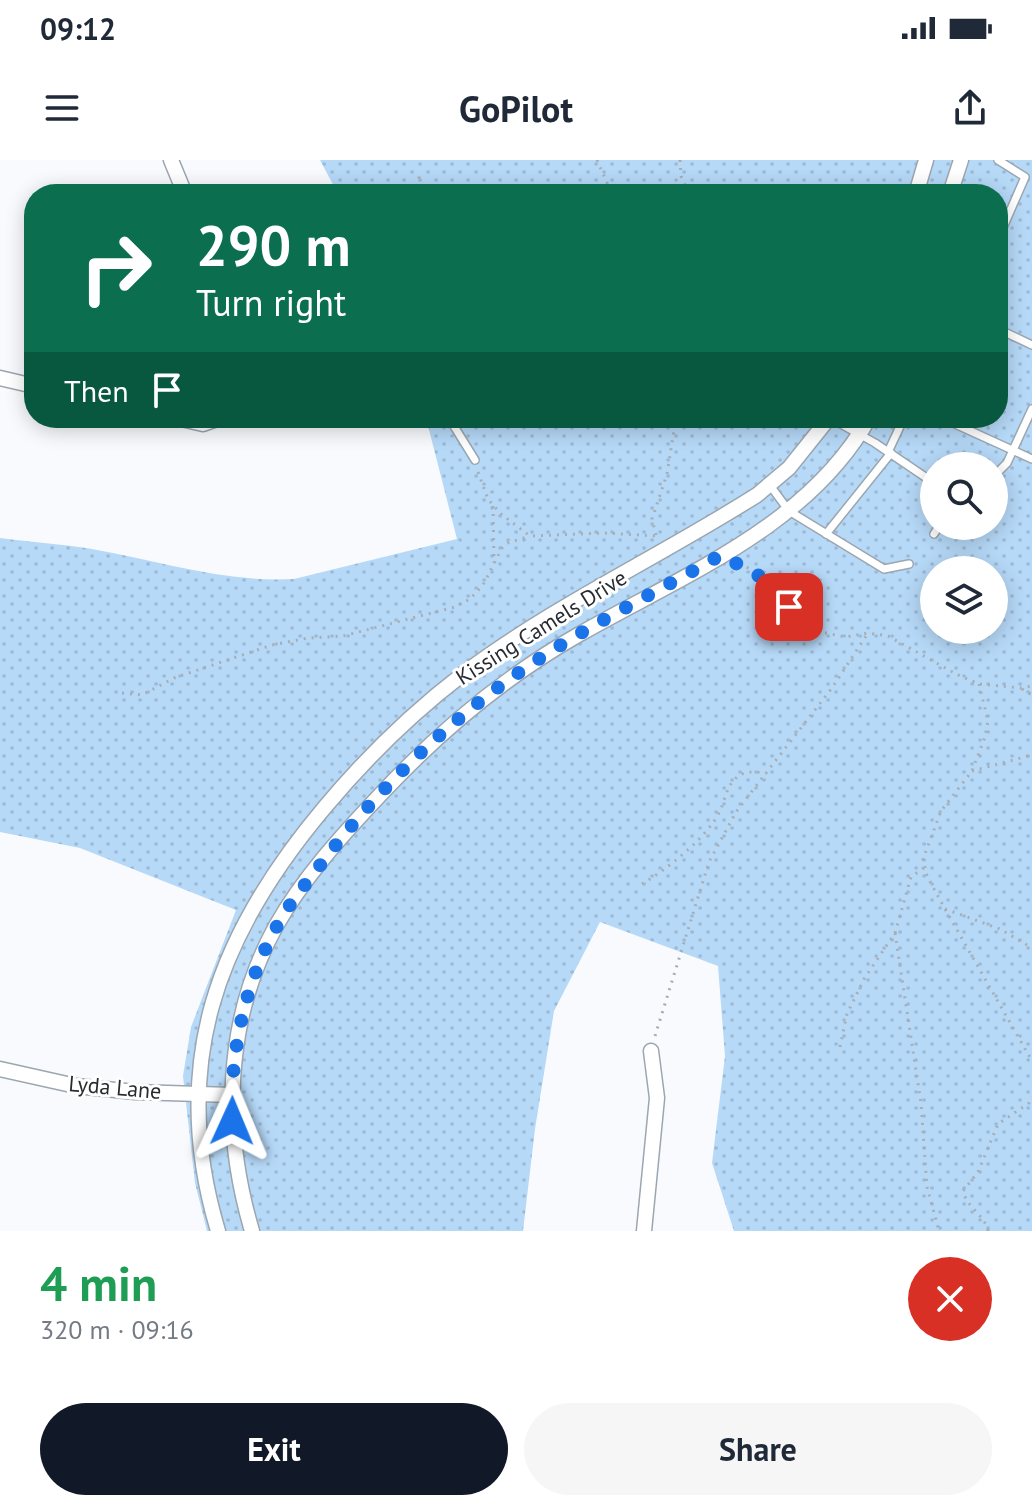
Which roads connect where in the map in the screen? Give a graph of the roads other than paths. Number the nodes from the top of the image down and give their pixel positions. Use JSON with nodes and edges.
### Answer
{"nodes":[{"id":1,"x":171,"y":160,"type":"edge"},
{"id":2,"x":926,"y":160,"type":"edge"},
{"id":3,"x":961,"y":160,"type":"edge"},
{"id":4,"x":998,"y":160,"type":"edge"},
{"id":5,"x":1029,"y":178,"type":"edge"},
{"id":6,"x":181,"y":184,"type":"edge"},
{"id":7,"x":919,"y":184,"type":"edge"},
{"id":8,"x":953,"y":184,"type":"edge"},
{"id":9,"x":1008,"y":219,"type":"edge"},
{"id":10,"x":1008,"y":334,"type":"edge"},
{"id":11,"x":1032,"y":345,"type":"edge"},
{"id":12,"x":0,"y":378,"type":"edge"},
{"id":13,"x":24,"y":384,"type":"edge"},
{"id":14,"x":1032,"y":409,"type":"edge"},
{"id":15,"x":455,"y":428,"type":"edge"},
{"id":16,"x":822,"y":428,"type":"edge"},
{"id":17,"x":849,"y":428,"type":"edge"},
{"id":18,"x":863,"y":428,"type":"edge"},
{"id":19,"x":900,"y":428,"type":"edge"},
{"id":20,"x":964,"y":428,"type":"edge"},
{"id":21,"x":860,"y":434,"type":"junction"},
{"id":22,"x":1012,"y":450,"type":"junction"},
{"id":23,"x":889,"y":452,"type":"junction"},
{"id":24,"x":1032,"y":459,"type":"edge"},
{"id":25,"x":475,"y":460,"type":"road end"},
{"id":26,"x":1008,"y":460,"type":"edge"},
{"id":27,"x":920,"y":473,"type":"edge"},
{"id":28,"x":769,"y":484,"type":"junction"},
{"id":29,"x":789,"y":511,"type":"junction"},
{"id":30,"x":826,"y":534,"type":"junction"},
{"id":31,"x":909,"y":564,"type":"dead end"},
{"id":32,"x":651,"y":1051,"type":"road end"},
{"id":33,"x":0,"y":1069,"type":"edge"},
{"id":34,"x":198,"y":1093,"type":"junction"},
{"id":35,"x":231,"y":1095,"type":"junction"},
{"id":36,"x":218,"y":1231,"type":"edge"},
{"id":37,"x":252,"y":1231,"type":"edge"},
{"id":38,"x":644,"y":1231,"type":"edge"}],
"edges":[{"from":1,"to":6,"type":"street"},
{"from":2,"to":7,"type":"street"},
{"from":3,"to":8,"type":"street"},
{"from":4,"to":5,"type":"lane"},
{"from":5,"to":9,"type":"lane"},
{"from":10,"to":11,"type":"lane"},
{"from":12,"to":13,"type":"street"},
{"from":14,"to":22,"type":"lane"},
{"from":15,"to":25,"type":"lane"},
{"from":16,"to":28,"type":"street","name":"Kissing Camels Drive"},
{"from":17,"to":21,"type":"lane"},
{"from":18,"to":21,"type":"street","name":"Kissing Camels Drive"},
{"from":19,"to":23,"type":"lane"},
{"from":20,"to":22,"type":"lane"},
{"from":21,"to":23,"type":"lane"},
{"from":21,"to":29,"type":"street","name":"Kissing Camels Drive"},
{"from":22,"to":24,"type":"lane"},
{"from":22,"to":26,"type":"lane"},
{"from":23,"to":27,"type":"lane"},
{"from":23,"to":30,"type":"lane"},
{"from":28,"to":29,"type":"lane"},
{"from":28,"to":34,"type":"street","name":"Kissing Camels Drive"},
{"from":29,"to":30,"type":"lane"},
{"from":29,"to":35,"type":"street","name":"Kissing Camels Drive"},
{"from":30,"to":31,"type":"lane"},
{"from":32,"to":38,"type":"street"},
{"from":33,"to":34,"type":"street","name":"Lyda Lane"},
{"from":34,"to":35,"type":"street","name":"Lyda Lane"},
{"from":34,"to":36,"type":"street","name":"Kissing Camels Drive"},
{"from":35,"to":37,"type":"street","name":"Kissing Camels Drive"}]}
